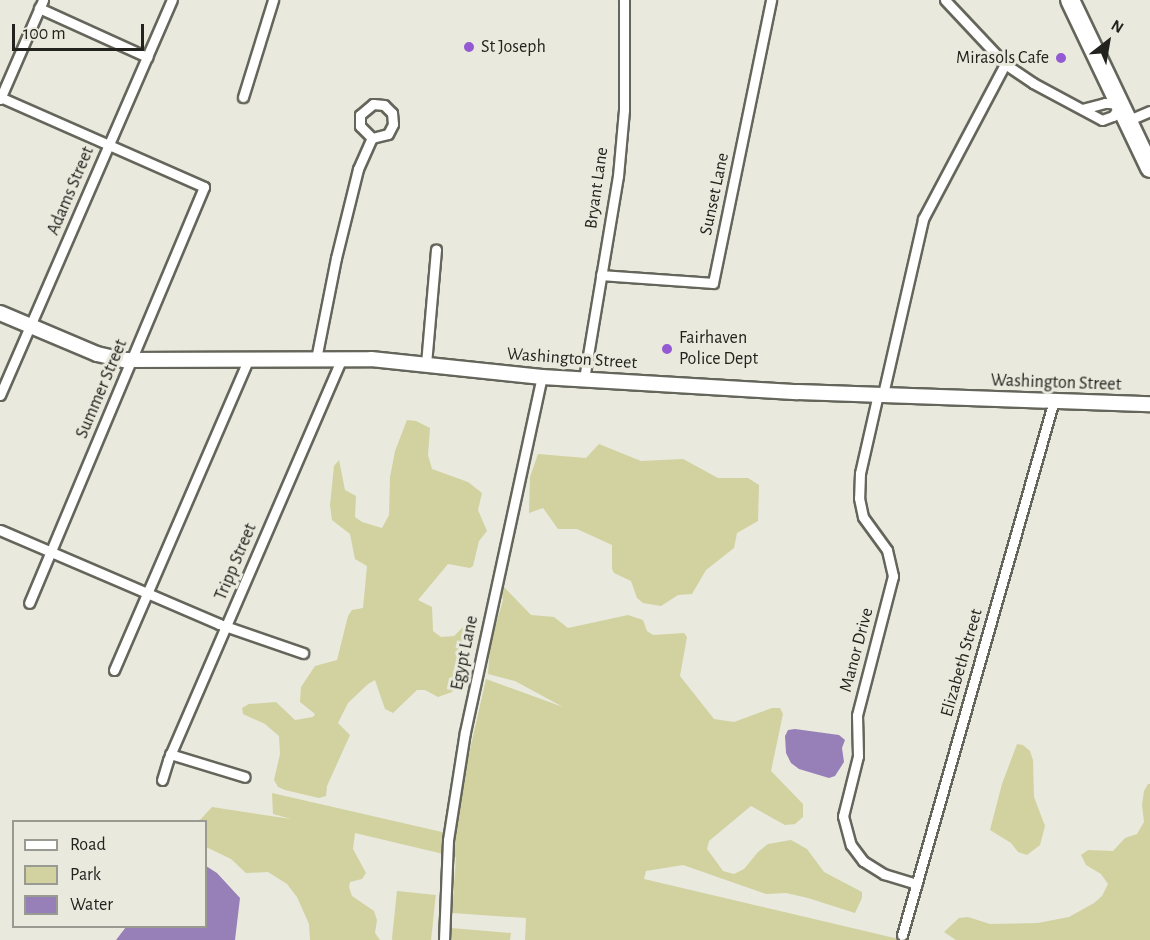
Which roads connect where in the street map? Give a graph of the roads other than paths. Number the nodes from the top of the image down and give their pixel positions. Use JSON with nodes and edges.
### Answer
{"nodes":[{"id":1,"x":172,"y":0,"type":"edge"},
{"id":2,"x":273,"y":0,"type":"edge"},
{"id":3,"x":624,"y":0,"type":"edge"},
{"id":4,"x":771,"y":0,"type":"edge"},
{"id":5,"x":945,"y":0,"type":"edge"},
{"id":6,"x":1070,"y":0,"type":"edge"},
{"id":7,"x":41,"y":4,"type":"edge"},
{"id":8,"x":147,"y":57,"type":"junction"},
{"id":9,"x":1005,"y":64,"type":"junction"},
{"id":10,"x":243,"y":97,"type":"dead end"},
{"id":11,"x":0,"y":98,"type":"edge"},
{"id":12,"x":1083,"y":109,"type":"junction"},
{"id":13,"x":1150,"y":111,"type":"edge"},
{"id":14,"x":1125,"y":112,"type":"junction"},
{"id":15,"x":372,"y":138,"type":"dead end"},
{"id":16,"x":109,"y":144,"type":"junction"},
{"id":17,"x":1150,"y":168,"type":"edge"},
{"id":18,"x":436,"y":249,"type":"dead end"},
{"id":19,"x":601,"y":275,"type":"junction"},
{"id":20,"x":0,"y":313,"type":"edge"},
{"id":21,"x":30,"y":326,"type":"junction"},
{"id":22,"x":342,"y":358,"type":"junction"},
{"id":23,"x":316,"y":359,"type":"junction"},
{"id":24,"x":133,"y":360,"type":"junction"},
{"id":25,"x":248,"y":360,"type":"junction"},
{"id":26,"x":426,"y":364,"type":"junction"},
{"id":27,"x":542,"y":377,"type":"junction"},
{"id":28,"x":584,"y":379,"type":"junction"},
{"id":29,"x":881,"y":394,"type":"junction"},
{"id":30,"x":0,"y":395,"type":"edge"},
{"id":31,"x":1054,"y":400,"type":"junction"},
{"id":32,"x":1150,"y":404,"type":"edge"},
{"id":33,"x":0,"y":530,"type":"edge"},
{"id":34,"x":50,"y":551,"type":"junction"},
{"id":35,"x":148,"y":594,"type":"junction"},
{"id":36,"x":29,"y":603,"type":"dead end"},
{"id":37,"x":227,"y":626,"type":"junction"},
{"id":38,"x":303,"y":653,"type":"dead end"},
{"id":39,"x":114,"y":670,"type":"dead end"},
{"id":40,"x":170,"y":754,"type":"junction"},
{"id":41,"x":245,"y":777,"type":"dead end"},
{"id":42,"x":162,"y":780,"type":"dead end"},
{"id":43,"x":916,"y":884,"type":"junction"},
{"id":44,"x":902,"y":935,"type":"dead end"},
{"id":45,"x":444,"y":940,"type":"edge"}],
"edges":[{"from":1,"to":8,"type":"street","name":"Adams Street"},
{"from":2,"to":10,"type":"street"},
{"from":3,"to":19,"type":"street","name":"Bryant Lane"},
{"from":4,"to":19,"type":"street","name":"Sunset Lane"},
{"from":5,"to":9,"type":"street"},
{"from":6,"to":14,"type":"highway"},
{"from":7,"to":8,"type":"street"},
{"from":7,"to":11,"type":"street"},
{"from":8,"to":16,"type":"street","name":"Adams Street"},
{"from":9,"to":12,"type":"street"},
{"from":9,"to":29,"type":"street","name":"Manor Drive"},
{"from":11,"to":16,"type":"street"},
{"from":12,"to":14,"type":"street"},
{"from":12,"to":14,"type":"street"},
{"from":13,"to":14,"type":"street"},
{"from":14,"to":17,"type":"highway"},
{"from":15,"to":23,"type":"street"},
{"from":16,"to":21,"type":"street","name":"Adams Street"},
{"from":16,"to":24,"type":"street","name":"Summer Street"},
{"from":18,"to":26,"type":"street"},
{"from":19,"to":28,"type":"street","name":"Bryant Lane"},
{"from":20,"to":21,"type":"main road","name":"Washington Street"},
{"from":21,"to":24,"type":"main road","name":"Washington Street"},
{"from":21,"to":30,"type":"street","name":"Adams Street"},
{"from":22,"to":23,"type":"main road","name":"Washington Street"},
{"from":22,"to":26,"type":"main road","name":"Washington Street"},
{"from":22,"to":37,"type":"street","name":"Tripp Street"},
{"from":23,"to":25,"type":"main road","name":"Washington Street"},
{"from":24,"to":25,"type":"main road","name":"Washington Street"},
{"from":24,"to":34,"type":"street","name":"Summer Street"},
{"from":25,"to":35,"type":"street"},
{"from":26,"to":27,"type":"main road","name":"Washington Street"},
{"from":27,"to":28,"type":"main road","name":"Washington Street"},
{"from":27,"to":45,"type":"street","name":"Egypt Lane"},
{"from":28,"to":29,"type":"main road","name":"Washington Street"},
{"from":29,"to":31,"type":"main road","name":"Washington Street"},
{"from":29,"to":43,"type":"street","name":"Manor Drive"},
{"from":31,"to":32,"type":"main road","name":"Washington Street"},
{"from":31,"to":43,"type":"street","name":"Elizabeth Street"},
{"from":33,"to":34,"type":"street"},
{"from":34,"to":35,"type":"street"},
{"from":34,"to":36,"type":"street","name":"Summer Street"},
{"from":35,"to":37,"type":"street"},
{"from":35,"to":39,"type":"street"},
{"from":37,"to":38,"type":"street"},
{"from":37,"to":40,"type":"street","name":"Tripp Street"},
{"from":40,"to":41,"type":"street"},
{"from":40,"to":42,"type":"street","name":"Tripp Street"},
{"from":43,"to":44,"type":"street","name":"Elizabeth Street"}]}
